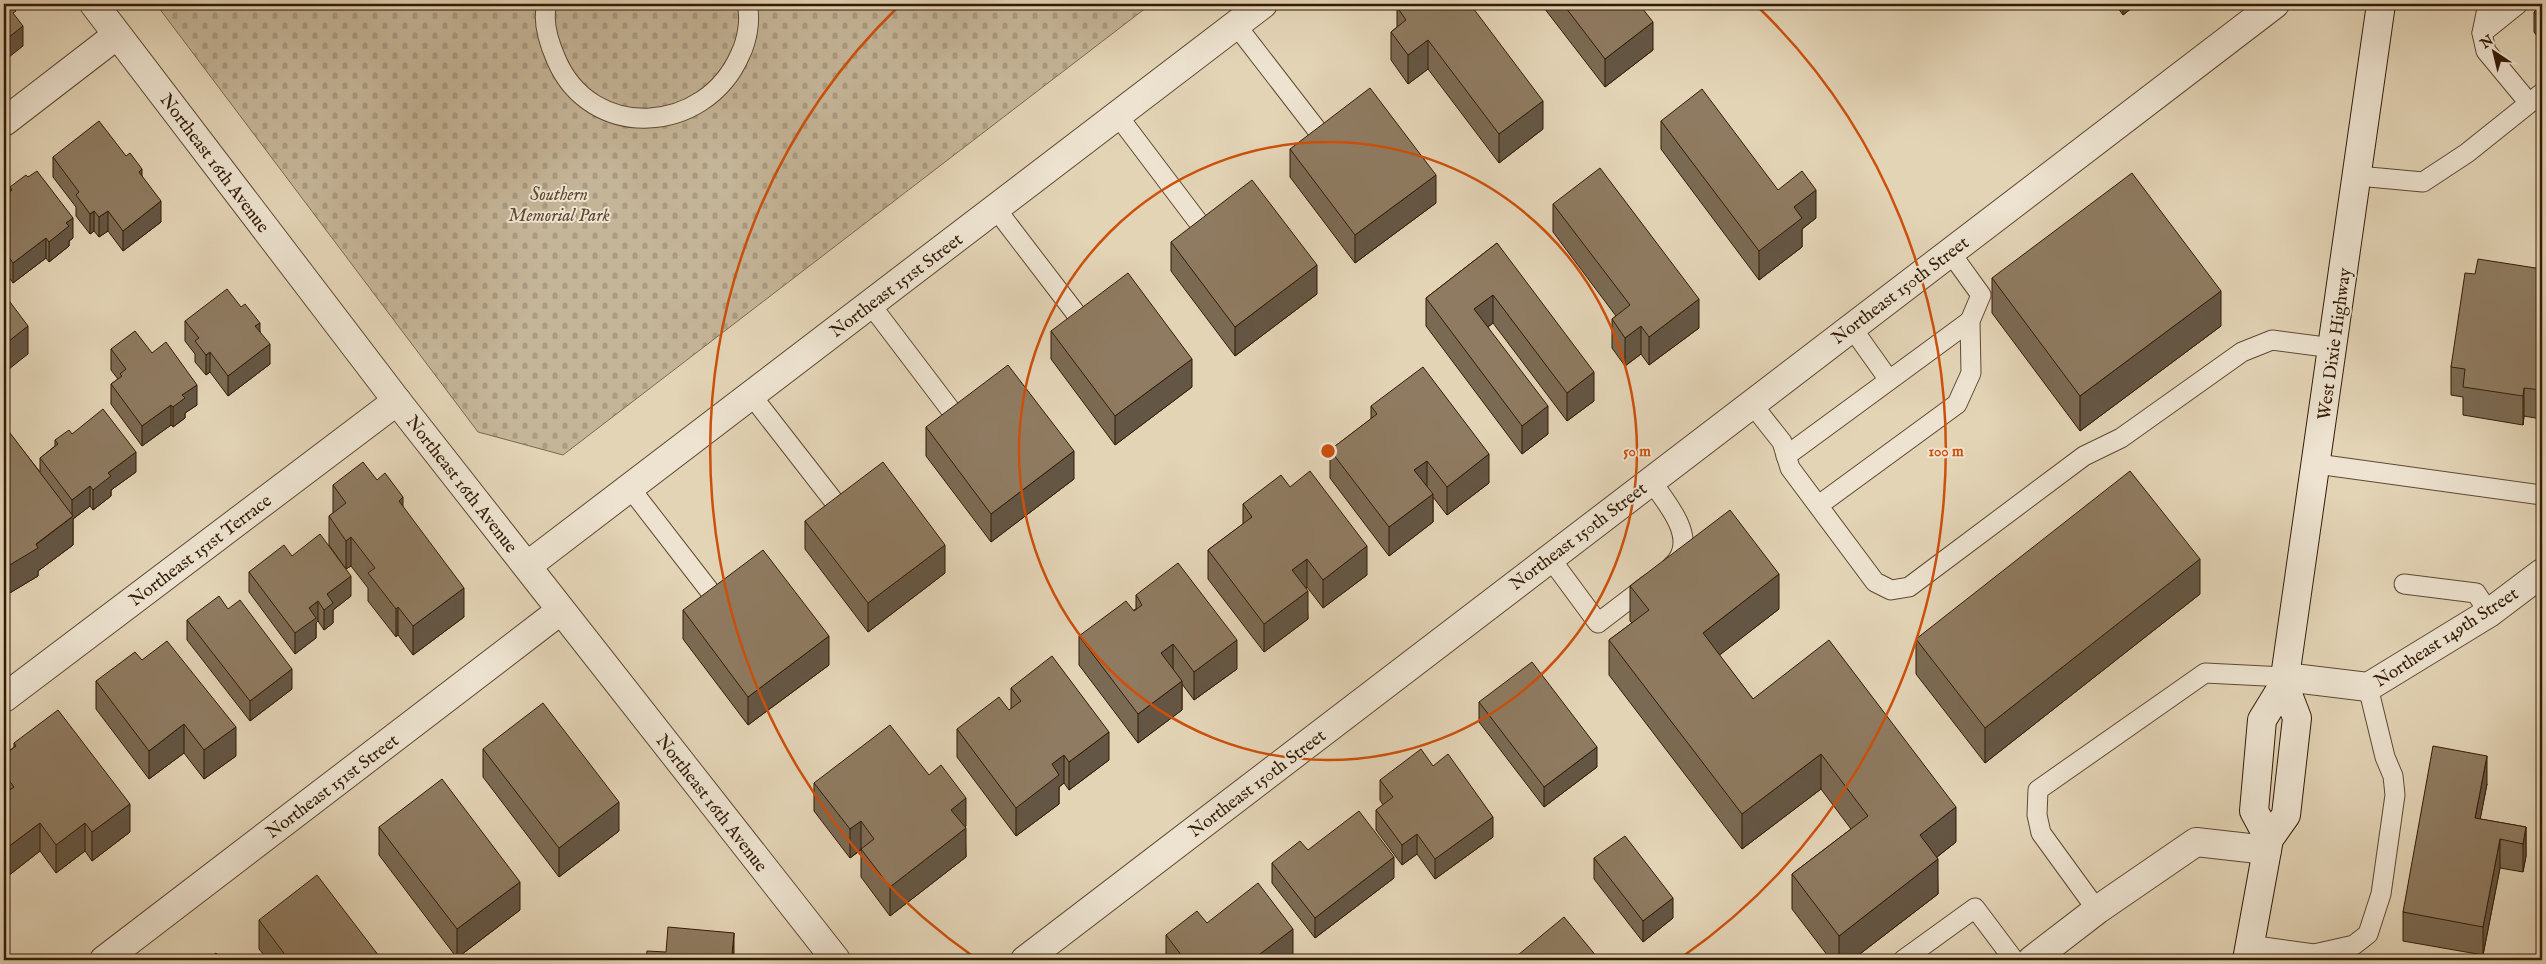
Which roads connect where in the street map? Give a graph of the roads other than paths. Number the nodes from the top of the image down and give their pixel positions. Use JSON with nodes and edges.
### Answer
{"nodes":[{"id":1,"x":94,"y":4,"type":"edge"},
{"id":2,"x":547,"y":4,"type":"edge"},
{"id":3,"x":747,"y":4,"type":"edge"},
{"id":4,"x":1263,"y":4,"type":"edge"},
{"id":5,"x":2275,"y":4,"type":"edge"},
{"id":6,"x":2381,"y":4,"type":"edge"},
{"id":7,"x":2488,"y":4,"type":"edge"},
{"id":8,"x":2518,"y":4,"type":"edge"},
{"id":9,"x":1236,"y":25,"type":"junction"},
{"id":10,"x":2482,"y":33,"type":"junction"},
{"id":11,"x":117,"y":35,"type":"junction"},
{"id":12,"x":2536,"y":98,"type":"edge"},
{"id":13,"x":1118,"y":116,"type":"junction"},
{"id":14,"x":4,"y":122,"type":"edge"},
{"id":15,"x":1324,"y":139,"type":"edge"},
{"id":16,"x":2358,"y":176,"type":"junction"},
{"id":17,"x":996,"y":209,"type":"junction"},
{"id":18,"x":1205,"y":231,"type":"edge"},
{"id":19,"x":1950,"y":252,"type":"junction"},
{"id":20,"x":871,"y":305,"type":"junction"},
{"id":21,"x":1970,"y":321,"type":"junction"},
{"id":22,"x":1084,"y":324,"type":"edge"},
{"id":23,"x":1852,"y":328,"type":"junction"},
{"id":24,"x":2333,"y":348,"type":"junction"},
{"id":25,"x":1889,"y":380,"type":"junction"},
{"id":26,"x":752,"y":396,"type":"junction"},
{"id":27,"x":397,"y":401,"type":"junction"},
{"id":28,"x":1752,"y":404,"type":"junction"},
{"id":29,"x":959,"y":421,"type":"edge"},
{"id":30,"x":1786,"y":456,"type":"junction"},
{"id":31,"x":2317,"y":464,"type":"junction"},
{"id":32,"x":1651,"y":481,"type":"junction"},
{"id":33,"x":630,"y":488,"type":"junction"},
{"id":34,"x":2542,"y":495,"type":"edge"},
{"id":35,"x":1819,"y":505,"type":"junction"},
{"id":36,"x":843,"y":513,"type":"edge"},
{"id":37,"x":1550,"y":558,"type":"junction"},
{"id":38,"x":527,"y":566,"type":"junction"},
{"id":39,"x":2542,"y":573,"type":"edge"},
{"id":40,"x":2404,"y":584,"type":"dead end"},
{"id":41,"x":719,"y":603,"type":"edge"},
{"id":42,"x":560,"y":611,"type":"junction"},
{"id":43,"x":2489,"y":613,"type":"junction"},
{"id":44,"x":2284,"y":681,"type":"junction"},
{"id":45,"x":2368,"y":687,"type":"junction"},
{"id":46,"x":4,"y":698,"type":"edge"},
{"id":47,"x":2268,"y":844,"type":"junction"},
{"id":48,"x":2097,"y":910,"type":"junction"},
{"id":49,"x":2248,"y":952,"type":"edge"},
{"id":50,"x":104,"y":960,"type":"edge"},
{"id":51,"x":836,"y":960,"type":"edge"},
{"id":52,"x":1025,"y":960,"type":"edge"},
{"id":53,"x":1903,"y":960,"type":"edge"},
{"id":54,"x":2014,"y":960,"type":"edge"},
{"id":55,"x":2032,"y":960,"type":"edge"}],
"edges":[{"from":1,"to":11,"type":"street","name":"Northeast 16th Avenue"},
{"from":2,"to":3,"type":"lane"},
{"from":4,"to":9,"type":"street","name":"Northeast 151st Street"},
{"from":5,"to":19,"type":"street","name":"Northeast 150th Street"},
{"from":6,"to":16,"type":"street","name":"West Dixie Highway"},
{"from":7,"to":10,"type":"lane"},
{"from":8,"to":10,"type":"lane"},
{"from":9,"to":13,"type":"street","name":"Northeast 151st Street"},
{"from":9,"to":15,"type":"lane"},
{"from":10,"to":12,"type":"lane"},
{"from":11,"to":14,"type":"street"},
{"from":11,"to":27,"type":"street","name":"Northeast 16th Avenue"},
{"from":12,"to":16,"type":"lane"},
{"from":13,"to":17,"type":"street","name":"Northeast 151st Street"},
{"from":13,"to":18,"type":"lane"},
{"from":16,"to":24,"type":"street","name":"West Dixie Highway"},
{"from":17,"to":20,"type":"street","name":"Northeast 151st Street"},
{"from":17,"to":22,"type":"lane"},
{"from":19,"to":21,"type":"lane"},
{"from":19,"to":23,"type":"street","name":"Northeast 150th Street"},
{"from":20,"to":26,"type":"street","name":"Northeast 151st Street"},
{"from":20,"to":29,"type":"lane"},
{"from":21,"to":25,"type":"lane"},
{"from":21,"to":35,"type":"lane"},
{"from":23,"to":25,"type":"lane"},
{"from":23,"to":28,"type":"street","name":"Northeast 150th Street"},
{"from":24,"to":31,"type":"street","name":"West Dixie Highway"},
{"from":24,"to":35,"type":"lane"},
{"from":25,"to":30,"type":"lane"},
{"from":26,"to":33,"type":"street","name":"Northeast 151st Street"},
{"from":26,"to":36,"type":"lane"},
{"from":27,"to":38,"type":"street","name":"Northeast 16th Avenue"},
{"from":27,"to":46,"type":"street","name":"Northeast 151st Terrace"},
{"from":28,"to":30,"type":"lane"},
{"from":28,"to":32,"type":"street","name":"Northeast 150th Street"},
{"from":30,"to":35,"type":"lane"},
{"from":31,"to":34,"type":"lane"},
{"from":31,"to":44,"type":"street","name":"West Dixie Highway"},
{"from":32,"to":37,"type":"street","name":"Northeast 150th Street"},
{"from":32,"to":37,"type":"lane"},
{"from":33,"to":38,"type":"street","name":"Northeast 151st Street"},
{"from":33,"to":41,"type":"lane"},
{"from":37,"to":52,"type":"street","name":"Northeast 150th Street"},
{"from":38,"to":42,"type":"street","name":"Northeast 16th Avenue"},
{"from":39,"to":43,"type":"street","name":"Northeast 149th Street"},
{"from":40,"to":43,"type":"lane"},
{"from":42,"to":50,"type":"street","name":"Northeast 151st Street"},
{"from":42,"to":51,"type":"street","name":"Northeast 16th Avenue"},
{"from":43,"to":45,"type":"street","name":"Northeast 149th Street"},
{"from":44,"to":45,"type":"street","name":"Northeast 149th Street"},
{"from":44,"to":47,"type":"street","name":"West Dixie Highway"},
{"from":44,"to":48,"type":"lane"},
{"from":45,"to":49,"type":"lane"},
{"from":47,"to":48,"type":"street"},
{"from":47,"to":49,"type":"street"},
{"from":48,"to":55,"type":"street"},
{"from":53,"to":54,"type":"lane"}]}
